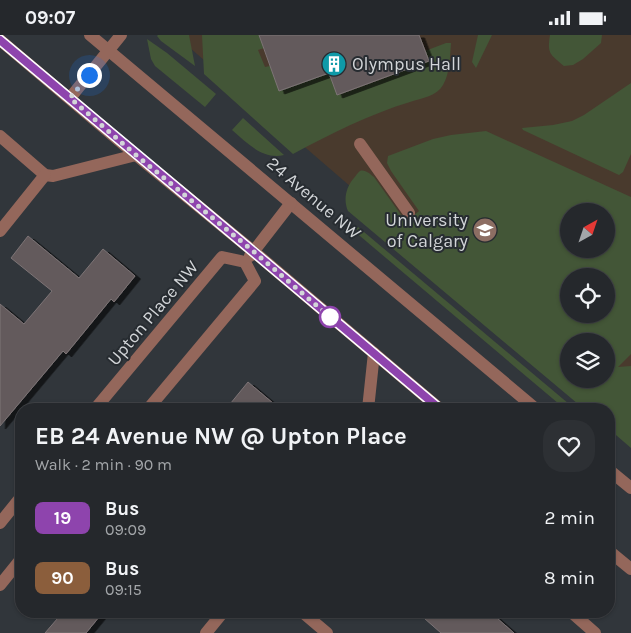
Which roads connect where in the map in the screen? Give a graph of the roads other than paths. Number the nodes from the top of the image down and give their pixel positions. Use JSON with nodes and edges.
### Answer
{"nodes":[{"id":1,"x":90,"y":35,"type":"edge"},
{"id":2,"x":121,"y":35,"type":"edge"},
{"id":3,"x":0,"y":41,"type":"edge"},
{"id":4,"x":109,"y":51,"type":"junction"},
{"id":5,"x":70,"y":98,"type":"junction"},
{"id":6,"x":0,"y":136,"type":"edge"},
{"id":7,"x":360,"y":144,"type":"dead end"},
{"id":8,"x":136,"y":155,"type":"junction"},
{"id":9,"x":46,"y":175,"type":"junction"},
{"id":10,"x":292,"y":203,"type":"junction"},
{"id":11,"x":409,"y":213,"type":"dead end"},
{"id":12,"x":0,"y":231,"type":"edge"},
{"id":13,"x":253,"y":251,"type":"junction"},
{"id":14,"x":245,"y":262,"type":"junction"},
{"id":15,"x":374,"y":353,"type":"junction"},
{"id":16,"x":100,"y":403,"type":"edge"},
{"id":17,"x":153,"y":403,"type":"edge"},
{"id":18,"x":369,"y":403,"type":"edge"},
{"id":19,"x":433,"y":403,"type":"edge"},
{"id":20,"x":529,"y":403,"type":"edge"},
{"id":21,"x":615,"y":475,"type":"edge"},
{"id":22,"x":631,"y":488,"type":"edge"},
{"id":23,"x":15,"y":504,"type":"edge"},
{"id":24,"x":0,"y":523,"type":"edge"},
{"id":25,"x":615,"y":556,"type":"edge"},
{"id":26,"x":15,"y":566,"type":"edge"},
{"id":27,"x":631,"y":569,"type":"edge"},
{"id":28,"x":0,"y":585,"type":"edge"},
{"id":29,"x":218,"y":618,"type":"edge"},
{"id":30,"x":309,"y":618,"type":"edge"},
{"id":31,"x":578,"y":618,"type":"edge"},
{"id":32,"x":206,"y":633,"type":"edge"},
{"id":33,"x":327,"y":633,"type":"edge"},
{"id":34,"x":596,"y":633,"type":"edge"}],
"edges":[{"from":1,"to":4,"type":"street","name":"24 Avenue NW"},
{"from":2,"to":4,"type":"street"},
{"from":3,"to":5,"type":"street"},
{"from":4,"to":5,"type":"street"},
{"from":4,"to":10,"type":"street","name":"24 Avenue NW"},
{"from":5,"to":8,"type":"street"},
{"from":6,"to":9,"type":"street"},
{"from":7,"to":11,"type":"street"},
{"from":8,"to":9,"type":"street"},
{"from":8,"to":13,"type":"street"},
{"from":9,"to":12,"type":"street"},
{"from":10,"to":13,"type":"street"},
{"from":10,"to":20,"type":"street","name":"24 Avenue NW"},
{"from":13,"to":14,"type":"street"},
{"from":13,"to":15,"type":"street"},
{"from":14,"to":16,"type":"street","name":"Upton Place NW"},
{"from":14,"to":17,"type":"street"},
{"from":15,"to":18,"type":"street"},
{"from":15,"to":19,"type":"street"},
{"from":21,"to":22,"type":"street"},
{"from":23,"to":24,"type":"street"},
{"from":25,"to":27,"type":"street"},
{"from":26,"to":28,"type":"street"},
{"from":29,"to":32,"type":"street"},
{"from":30,"to":33,"type":"street"},
{"from":31,"to":34,"type":"street"}]}
